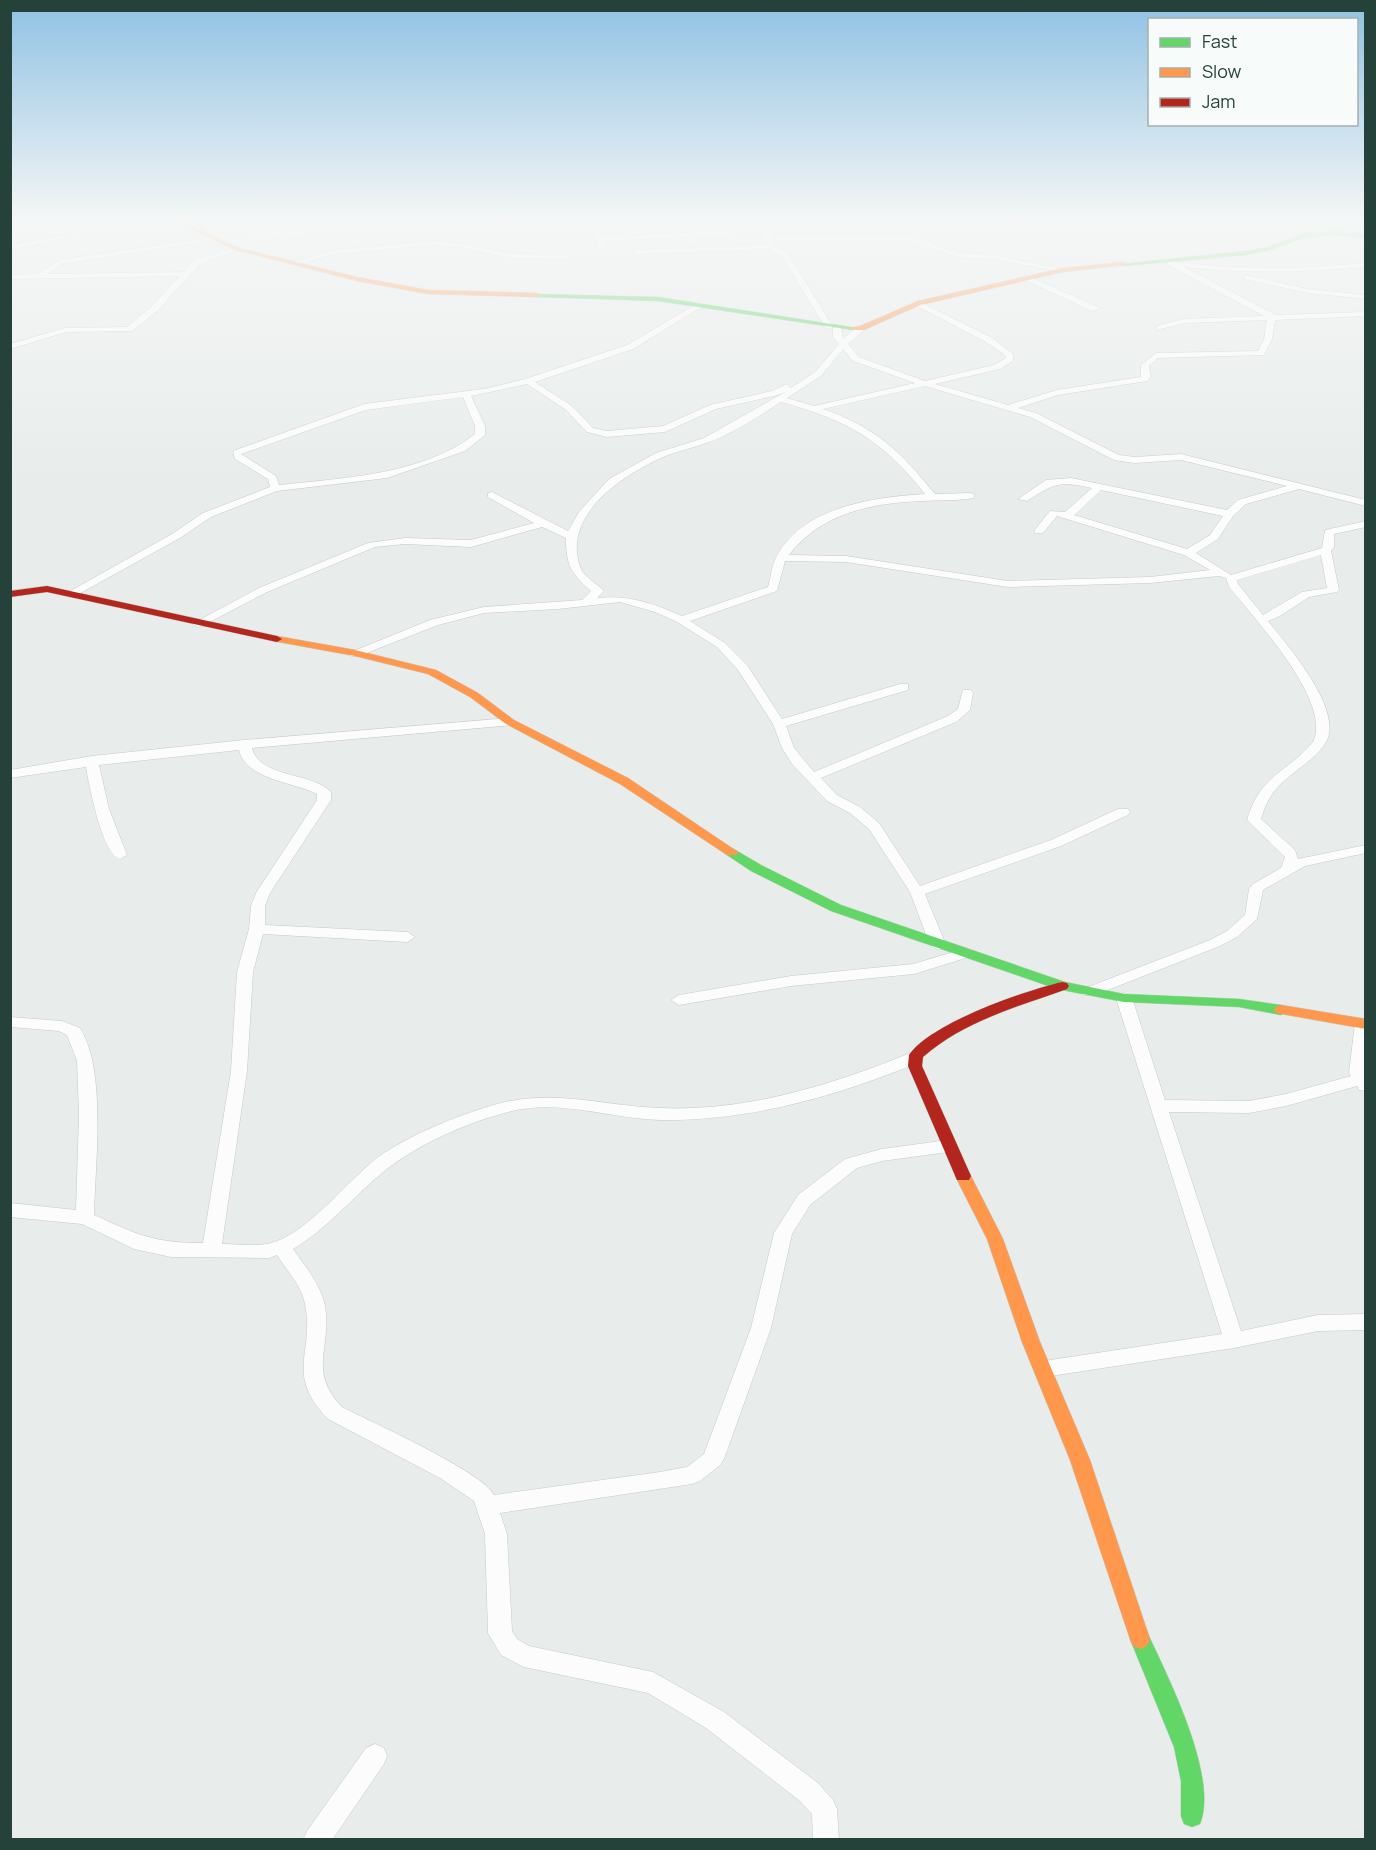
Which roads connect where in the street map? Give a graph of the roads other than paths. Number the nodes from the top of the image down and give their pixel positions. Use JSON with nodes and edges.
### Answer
{"nodes":[{"id":1,"x":156,"y":306,"type":"edge"},
{"id":2,"x":696,"y":306,"type":"edge"},
{"id":3,"x":713,"y":306,"type":"edge"},
{"id":4,"x":818,"y":306,"type":"edge"},
{"id":5,"x":910,"y":306,"type":"edge"},
{"id":6,"x":924,"y":306,"type":"edge"},
{"id":7,"x":1089,"y":306,"type":"edge"},
{"id":8,"x":1251,"y":306,"type":"edge"},
{"id":9,"x":1095,"y":309,"type":"dead end"},
{"id":10,"x":1365,"y":316,"type":"edge"},
{"id":11,"x":1273,"y":318,"type":"junction"},
{"id":12,"x":832,"y":328,"type":"junction"},
{"id":13,"x":861,"y":328,"type":"junction"},
{"id":14,"x":1160,"y":328,"type":"dead end"},
{"id":15,"x":844,"y":343,"type":"junction"},
{"id":16,"x":10,"y":347,"type":"edge"},
{"id":17,"x":818,"y":374,"type":"junction"},
{"id":18,"x":528,"y":381,"type":"junction"},
{"id":19,"x":930,"y":383,"type":"junction"},
{"id":20,"x":466,"y":395,"type":"junction"},
{"id":21,"x":781,"y":399,"type":"junction"},
{"id":22,"x":1010,"y":407,"type":"junction"},
{"id":23,"x":816,"y":408,"type":"junction"},
{"id":24,"x":1300,"y":486,"type":"junction"},
{"id":25,"x":1099,"y":487,"type":"junction"},
{"id":26,"x":275,"y":488,"type":"junction"},
{"id":27,"x":492,"y":495,"type":"dead end"},
{"id":28,"x":970,"y":496,"type":"dead end"},
{"id":29,"x":932,"y":497,"type":"junction"},
{"id":30,"x":1023,"y":499,"type":"dead end"},
{"id":31,"x":1365,"y":503,"type":"edge"},
{"id":32,"x":1229,"y":514,"type":"junction"},
{"id":33,"x":1067,"y":515,"type":"junction"},
{"id":34,"x":543,"y":524,"type":"junction"},
{"id":35,"x":1365,"y":524,"type":"edge"},
{"id":36,"x":1039,"y":531,"type":"dead end"},
{"id":37,"x":570,"y":536,"type":"junction"},
{"id":38,"x":1326,"y":550,"type":"junction"},
{"id":39,"x":1188,"y":553,"type":"junction"},
{"id":40,"x":781,"y":558,"type":"junction"},
{"id":41,"x":1226,"y":575,"type":"junction"},
{"id":42,"x":10,"y":594,"type":"edge"},
{"id":43,"x":71,"y":594,"type":"junction"},
{"id":44,"x":587,"y":601,"type":"junction"},
{"id":45,"x":681,"y":620,"type":"junction"},
{"id":46,"x":1260,"y":620,"type":"junction"},
{"id":47,"x":198,"y":624,"type":"junction"},
{"id":48,"x":355,"y":653,"type":"junction"},
{"id":49,"x":904,"y":687,"type":"dead end"},
{"id":50,"x":967,"y":693,"type":"dead end"},
{"id":51,"x":510,"y":722,"type":"junction"},
{"id":52,"x":779,"y":724,"type":"junction"},
{"id":53,"x":244,"y":744,"type":"junction"},
{"id":54,"x":92,"y":760,"type":"junction"},
{"id":55,"x":10,"y":774,"type":"edge"},
{"id":56,"x":813,"y":777,"type":"junction"},
{"id":57,"x":1123,"y":812,"type":"dead end"},
{"id":58,"x":1365,"y":849,"type":"edge"},
{"id":59,"x":120,"y":855,"type":"dead end"},
{"id":60,"x":1289,"y":871,"type":"junction"},
{"id":61,"x":917,"y":892,"type":"junction"},
{"id":62,"x":257,"y":929,"type":"junction"},
{"id":63,"x":407,"y":938,"type":"dead end"},
{"id":64,"x":938,"y":945,"type":"junction"},
{"id":65,"x":968,"y":953,"type":"junction"},
{"id":66,"x":1062,"y":986,"type":"junction"},
{"id":67,"x":1089,"y":992,"type":"junction"},
{"id":68,"x":1124,"y":998,"type":"junction"},
{"id":69,"x":679,"y":1000,"type":"dead end"},
{"id":70,"x":10,"y":1022,"type":"edge"},
{"id":71,"x":1364,"y":1023,"type":"edge"},
{"id":72,"x":914,"y":1058,"type":"junction"},
{"id":73,"x":1362,"y":1084,"type":"edge"},
{"id":74,"x":1160,"y":1106,"type":"junction"},
{"id":75,"x":948,"y":1146,"type":"junction"},
{"id":76,"x":10,"y":1210,"type":"edge"},
{"id":77,"x":85,"y":1218,"type":"junction"},
{"id":78,"x":282,"y":1248,"type":"junction"},
{"id":79,"x":211,"y":1252,"type":"junction"},
{"id":80,"x":1365,"y":1322,"type":"edge"},
{"id":81,"x":1234,"y":1340,"type":"junction"},
{"id":82,"x":1044,"y":1369,"type":"junction"},
{"id":83,"x":485,"y":1506,"type":"junction"},
{"id":84,"x":375,"y":1756,"type":"dead end"},
{"id":85,"x":1192,"y":1816,"type":"dead end"},
{"id":86,"x":316,"y":1839,"type":"edge"},
{"id":87,"x":826,"y":1839,"type":"edge"}],
"edges":[{"from":1,"to":16,"type":"street"},
{"from":2,"to":18,"type":"street"},
{"from":3,"to":12,"type":"street"},
{"from":4,"to":12,"type":"street"},
{"from":5,"to":13,"type":"street"},
{"from":6,"to":19,"type":"street"},
{"from":7,"to":9,"type":"street"},
{"from":8,"to":11,"type":"street"},
{"from":10,"to":11,"type":"street"},
{"from":11,"to":14,"type":"street"},
{"from":11,"to":22,"type":"street"},
{"from":12,"to":13,"type":"street"},
{"from":12,"to":15,"type":"street"},
{"from":13,"to":15,"type":"street"},
{"from":15,"to":17,"type":"street"},
{"from":15,"to":19,"type":"street"},
{"from":17,"to":18,"type":"street"},
{"from":17,"to":21,"type":"street"},
{"from":18,"to":20,"type":"street"},
{"from":19,"to":22,"type":"street"},
{"from":19,"to":23,"type":"street"},
{"from":20,"to":26,"type":"street"},
{"from":20,"to":26,"type":"street"},
{"from":21,"to":23,"type":"street"},
{"from":21,"to":37,"type":"street"},
{"from":22,"to":24,"type":"street"},
{"from":23,"to":29,"type":"street"},
{"from":24,"to":31,"type":"street"},
{"from":24,"to":32,"type":"street"},
{"from":25,"to":30,"type":"street"},
{"from":25,"to":32,"type":"street"},
{"from":25,"to":33,"type":"street"},
{"from":26,"to":43,"type":"street"},
{"from":27,"to":34,"type":"street"},
{"from":28,"to":29,"type":"street"},
{"from":29,"to":40,"type":"street"},
{"from":32,"to":39,"type":"street"},
{"from":33,"to":36,"type":"street"},
{"from":33,"to":39,"type":"street"},
{"from":34,"to":37,"type":"street"},
{"from":34,"to":47,"type":"street"},
{"from":35,"to":38,"type":"street"},
{"from":37,"to":44,"type":"street"},
{"from":38,"to":41,"type":"street"},
{"from":38,"to":46,"type":"street"},
{"from":39,"to":41,"type":"street"},
{"from":40,"to":41,"type":"street"},
{"from":40,"to":45,"type":"street"},
{"from":41,"to":46,"type":"street"},
{"from":42,"to":43,"type":"street"},
{"from":43,"to":47,"type":"street"},
{"from":44,"to":45,"type":"street"},
{"from":44,"to":48,"type":"street"},
{"from":45,"to":52,"type":"street"},
{"from":46,"to":60,"type":"street"},
{"from":47,"to":48,"type":"street"},
{"from":48,"to":51,"type":"street"},
{"from":49,"to":52,"type":"street"},
{"from":50,"to":56,"type":"street"},
{"from":51,"to":53,"type":"street"},
{"from":51,"to":64,"type":"street"},
{"from":52,"to":56,"type":"street"},
{"from":53,"to":54,"type":"street"},
{"from":53,"to":62,"type":"street"},
{"from":54,"to":55,"type":"street"},
{"from":54,"to":59,"type":"street"},
{"from":56,"to":61,"type":"street"},
{"from":57,"to":61,"type":"street"},
{"from":58,"to":60,"type":"street"},
{"from":60,"to":67,"type":"street"},
{"from":61,"to":64,"type":"street"},
{"from":62,"to":63,"type":"street"},
{"from":62,"to":79,"type":"street"},
{"from":64,"to":65,"type":"street"},
{"from":65,"to":66,"type":"street"},
{"from":65,"to":69,"type":"street"},
{"from":66,"to":67,"type":"street"},
{"from":66,"to":72,"type":"street"},
{"from":67,"to":68,"type":"street"},
{"from":68,"to":71,"type":"street"},
{"from":68,"to":74,"type":"street"},
{"from":70,"to":77,"type":"street"},
{"from":71,"to":73,"type":"street"},
{"from":72,"to":75,"type":"street"},
{"from":72,"to":78,"type":"street"},
{"from":73,"to":74,"type":"street"},
{"from":74,"to":81,"type":"street"},
{"from":75,"to":82,"type":"street"},
{"from":75,"to":83,"type":"street"},
{"from":76,"to":77,"type":"street"},
{"from":77,"to":79,"type":"street"},
{"from":78,"to":79,"type":"street"},
{"from":78,"to":83,"type":"street"},
{"from":80,"to":81,"type":"street"},
{"from":81,"to":82,"type":"street"},
{"from":82,"to":85,"type":"street"},
{"from":83,"to":87,"type":"street"},
{"from":84,"to":86,"type":"street"}]}
